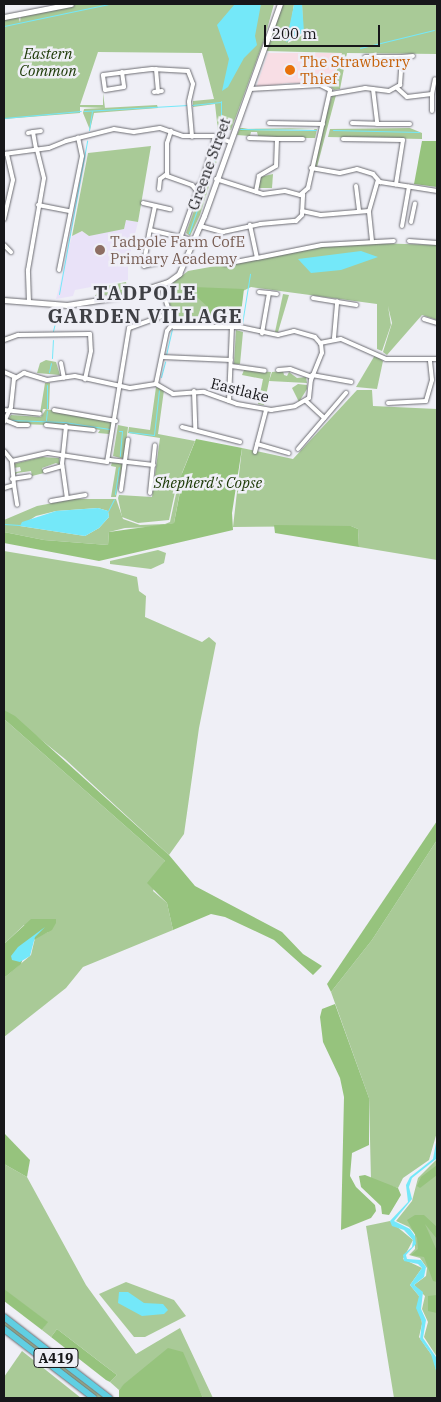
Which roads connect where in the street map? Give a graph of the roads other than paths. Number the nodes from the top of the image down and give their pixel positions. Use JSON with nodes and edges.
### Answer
{"nodes":[{"id":1,"x":71,"y":4,"type":"edge"},
{"id":2,"x":280,"y":4,"type":"edge"},
{"id":3,"x":4,"y":17,"type":"edge"},
{"id":4,"x":413,"y":56,"type":"dead end"},
{"id":5,"x":365,"y":57,"type":"dead end"},
{"id":6,"x":402,"y":57,"type":"junction"},
{"id":7,"x":156,"y":69,"type":"junction"},
{"id":8,"x":122,"y":72,"type":"junction"},
{"id":9,"x":435,"y":79,"type":"dead end"},
{"id":10,"x":373,"y":88,"type":"junction"},
{"id":11,"x":397,"y":88,"type":"junction"},
{"id":12,"x":250,"y":90,"type":"junction"},
{"id":13,"x":158,"y":92,"type":"dead end"},
{"id":14,"x":331,"y":94,"type":"junction"},
{"id":15,"x":432,"y":94,"type":"junction"},
{"id":16,"x":432,"y":111,"type":"dead end"},
{"id":17,"x":290,"y":117,"type":"dead end"},
{"id":18,"x":268,"y":123,"type":"dead end"},
{"id":19,"x":290,"y":123,"type":"junction"},
{"id":20,"x":352,"y":123,"type":"dead end"},
{"id":21,"x":323,"y":124,"type":"junction"},
{"id":22,"x":377,"y":124,"type":"junction"},
{"id":23,"x":410,"y":124,"type":"dead end"},
{"id":24,"x":41,"y":131,"type":"dead end"},
{"id":25,"x":170,"y":131,"type":"junction"},
{"id":26,"x":252,"y":133,"type":"dead end"},
{"id":27,"x":78,"y":137,"type":"junction"},
{"id":28,"x":192,"y":137,"type":"junction"},
{"id":29,"x":215,"y":137,"type":"junction"},
{"id":30,"x":277,"y":139,"type":"junction"},
{"id":31,"x":303,"y":139,"type":"dead end"},
{"id":32,"x":343,"y":139,"type":"dead end"},
{"id":33,"x":230,"y":142,"type":"junction"},
{"id":34,"x":36,"y":149,"type":"junction"},
{"id":35,"x":5,"y":154,"type":"edge"},
{"id":36,"x":311,"y":168,"type":"junction"},
{"id":37,"x":167,"y":174,"type":"junction"},
{"id":38,"x":216,"y":179,"type":"junction"},
{"id":39,"x":378,"y":180,"type":"junction"},
{"id":40,"x":396,"y":184,"type":"junction"},
{"id":41,"x":356,"y":186,"type":"dead end"},
{"id":42,"x":409,"y":186,"type":"junction"},
{"id":43,"x":196,"y":188,"type":"junction"},
{"id":44,"x":159,"y":189,"type":"dead end"},
{"id":45,"x":437,"y":190,"type":"edge"},
{"id":46,"x":256,"y":192,"type":"junction"},
{"id":47,"x":303,"y":194,"type":"junction"},
{"id":48,"x":143,"y":203,"type":"dead end"},
{"id":49,"x":415,"y":203,"type":"dead end"},
{"id":50,"x":38,"y":205,"type":"junction"},
{"id":51,"x":155,"y":206,"type":"junction"},
{"id":52,"x":170,"y":208,"type":"dead end"},
{"id":53,"x":69,"y":211,"type":"junction"},
{"id":54,"x":302,"y":211,"type":"junction"},
{"id":55,"x":369,"y":211,"type":"junction"},
{"id":56,"x":359,"y":212,"type":"junction"},
{"id":57,"x":404,"y":212,"type":"junction"},
{"id":58,"x":413,"y":213,"type":"junction"},
{"id":59,"x":4,"y":219,"type":"edge"},
{"id":60,"x":411,"y":222,"type":"dead end"},
{"id":61,"x":250,"y":225,"type":"junction"},
{"id":62,"x":200,"y":226,"type":"junction"},
{"id":63,"x":402,"y":226,"type":"dead end"},
{"id":64,"x":150,"y":230,"type":"junction"},
{"id":65,"x":181,"y":236,"type":"junction"},
{"id":66,"x":193,"y":240,"type":"junction"},
{"id":67,"x":372,"y":241,"type":"junction"},
{"id":68,"x":394,"y":241,"type":"dead end"},
{"id":69,"x":409,"y":241,"type":"dead end"},
{"id":70,"x":437,"y":243,"type":"edge"},
{"id":71,"x":4,"y":247,"type":"edge"},
{"id":72,"x":11,"y":252,"type":"dead end"},
{"id":73,"x":145,"y":257,"type":"dead end"},
{"id":74,"x":256,"y":258,"type":"junction"},
{"id":75,"x":53,"y":263,"type":"dead end"},
{"id":76,"x":60,"y":264,"type":"junction"},
{"id":77,"x":226,"y":264,"type":"dead end"},
{"id":78,"x":59,"y":270,"type":"dead end"},
{"id":79,"x":161,"y":285,"type":"junction"},
{"id":80,"x":259,"y":292,"type":"dead end"},
{"id":81,"x":269,"y":293,"type":"junction"},
{"id":82,"x":277,"y":294,"type":"dead end"},
{"id":83,"x":314,"y":298,"type":"dead end"},
{"id":84,"x":4,"y":300,"type":"edge"},
{"id":85,"x":337,"y":301,"type":"junction"},
{"id":86,"x":29,"y":302,"type":"junction"},
{"id":87,"x":63,"y":305,"type":"junction"},
{"id":88,"x":356,"y":305,"type":"dead end"},
{"id":89,"x":63,"y":311,"type":"dead end"},
{"id":90,"x":168,"y":314,"type":"junction"},
{"id":91,"x":424,"y":319,"type":"dead end"},
{"id":92,"x":437,"y":323,"type":"edge"},
{"id":93,"x":172,"y":324,"type":"junction"},
{"id":94,"x":232,"y":326,"type":"junction"},
{"id":95,"x":262,"y":333,"type":"junction"},
{"id":96,"x":334,"y":338,"type":"junction"},
{"id":97,"x":4,"y":340,"type":"edge"},
{"id":98,"x":320,"y":343,"type":"junction"},
{"id":99,"x":162,"y":357,"type":"junction"},
{"id":100,"x":437,"y":359,"type":"edge"},
{"id":101,"x":231,"y":360,"type":"junction"},
{"id":102,"x":430,"y":361,"type":"junction"},
{"id":103,"x":61,"y":363,"type":"dead end"},
{"id":104,"x":230,"y":366,"type":"junction"},
{"id":105,"x":278,"y":370,"type":"dead end"},
{"id":106,"x":264,"y":371,"type":"dead end"},
{"id":107,"x":4,"y":372,"type":"edge"},
{"id":108,"x":312,"y":376,"type":"junction"},
{"id":109,"x":15,"y":377,"type":"junction"},
{"id":110,"x":64,"y":378,"type":"junction"},
{"id":111,"x":85,"y":379,"type":"junction"},
{"id":112,"x":351,"y":382,"type":"dead end"},
{"id":113,"x":156,"y":384,"type":"junction"},
{"id":114,"x":121,"y":386,"type":"junction"},
{"id":115,"x":194,"y":391,"type":"junction"},
{"id":116,"x":346,"y":393,"type":"dead end"},
{"id":117,"x":228,"y":401,"type":"junction"},
{"id":118,"x":306,"y":401,"type":"junction"},
{"id":119,"x":388,"y":402,"type":"dead end"},
{"id":120,"x":4,"y":410,"type":"edge"},
{"id":121,"x":54,"y":410,"type":"dead end"},
{"id":122,"x":266,"y":410,"type":"junction"},
{"id":123,"x":10,"y":411,"type":"junction"},
{"id":124,"x":40,"y":414,"type":"dead end"},
{"id":125,"x":324,"y":418,"type":"junction"},
{"id":126,"x":4,"y":421,"type":"edge"},
{"id":127,"x":116,"y":421,"type":"junction"},
{"id":128,"x":28,"y":425,"type":"dead end"},
{"id":129,"x":46,"y":425,"type":"dead end"},
{"id":130,"x":66,"y":426,"type":"junction"},
{"id":131,"x":182,"y":427,"type":"dead end"},
{"id":132,"x":195,"y":429,"type":"junction"},
{"id":133,"x":94,"y":430,"type":"dead end"},
{"id":134,"x":128,"y":439,"type":"dead end"},
{"id":135,"x":240,"y":442,"type":"dead end"},
{"id":136,"x":257,"y":444,"type":"junction"},
{"id":137,"x":155,"y":445,"type":"dead end"},
{"id":138,"x":298,"y":449,"type":"dead end"},
{"id":139,"x":4,"y":451,"type":"edge"},
{"id":140,"x":255,"y":452,"type":"dead end"},
{"id":141,"x":289,"y":452,"type":"dead end"},
{"id":142,"x":62,"y":455,"type":"junction"},
{"id":143,"x":110,"y":460,"type":"junction"},
{"id":144,"x":12,"y":461,"type":"junction"},
{"id":145,"x":126,"y":462,"type":"junction"},
{"id":146,"x":154,"y":465,"type":"junction"},
{"id":147,"x":62,"y":466,"type":"junction"},
{"id":148,"x":45,"y":471,"type":"dead end"},
{"id":149,"x":30,"y":476,"type":"dead end"},
{"id":150,"x":12,"y":479,"type":"junction"},
{"id":151,"x":14,"y":485,"type":"junction"},
{"id":152,"x":4,"y":488,"type":"edge"},
{"id":153,"x":121,"y":490,"type":"dead end"},
{"id":154,"x":150,"y":493,"type":"dead end"},
{"id":155,"x":85,"y":496,"type":"dead end"},
{"id":156,"x":67,"y":498,"type":"junction"},
{"id":157,"x":51,"y":501,"type":"dead end"},
{"id":158,"x":17,"y":505,"type":"dead end"},
{"id":159,"x":4,"y":1317,"type":"edge"},
{"id":160,"x":4,"y":1329,"type":"edge"},
{"id":161,"x":94,"y":1398,"type":"edge"},
{"id":162,"x":109,"y":1398,"type":"edge"}],
"edges":[{"from":1,"to":3,"type":"street"},
{"from":2,"to":12,"type":"street","name":"Greene Street"},
{"from":4,"to":6,"type":"street"},
{"from":5,"to":6,"type":"street"},
{"from":6,"to":11,"type":"street"},
{"from":7,"to":8,"type":"street"},
{"from":7,"to":13,"type":"street"},
{"from":7,"to":28,"type":"street"},
{"from":8,"to":8,"type":"street"},
{"from":9,"to":15,"type":"street"},
{"from":10,"to":11,"type":"street"},
{"from":10,"to":14,"type":"street"},
{"from":10,"to":22,"type":"street"},
{"from":11,"to":15,"type":"street"},
{"from":12,"to":14,"type":"street"},
{"from":12,"to":33,"type":"street","name":"Greene Street"},
{"from":14,"to":21,"type":"street"},
{"from":15,"to":16,"type":"street"},
{"from":17,"to":19,"type":"street"},
{"from":18,"to":19,"type":"street"},
{"from":19,"to":21,"type":"street"},
{"from":20,"to":22,"type":"street"},
{"from":21,"to":36,"type":"street"},
{"from":22,"to":23,"type":"street"},
{"from":24,"to":34,"type":"street"},
{"from":25,"to":27,"type":"street"},
{"from":25,"to":28,"type":"street"},
{"from":25,"to":37,"type":"street"},
{"from":26,"to":30,"type":"street"},
{"from":27,"to":34,"type":"street"},
{"from":27,"to":53,"type":"street"},
{"from":28,"to":29,"type":"street"},
{"from":29,"to":33,"type":"street"},
{"from":29,"to":43,"type":"street"},
{"from":30,"to":31,"type":"street"},
{"from":30,"to":46,"type":"street"},
{"from":32,"to":40,"type":"street"},
{"from":33,"to":38,"type":"street","name":"Greene Street"},
{"from":34,"to":35,"type":"street"},
{"from":34,"to":50,"type":"street"},
{"from":35,"to":59,"type":"street"},
{"from":36,"to":39,"type":"street"},
{"from":36,"to":47,"type":"street"},
{"from":37,"to":43,"type":"street"},
{"from":37,"to":44,"type":"street"},
{"from":38,"to":46,"type":"street"},
{"from":38,"to":62,"type":"street","name":"Greene Street"},
{"from":39,"to":40,"type":"street"},
{"from":39,"to":55,"type":"street"},
{"from":40,"to":42,"type":"street"},
{"from":41,"to":56,"type":"street"},
{"from":42,"to":45,"type":"street"},
{"from":42,"to":57,"type":"street"},
{"from":43,"to":65,"type":"street"},
{"from":46,"to":47,"type":"street"},
{"from":47,"to":54,"type":"street"},
{"from":48,"to":51,"type":"street"},
{"from":49,"to":58,"type":"street"},
{"from":50,"to":53,"type":"street"},
{"from":50,"to":86,"type":"street"},
{"from":51,"to":52,"type":"street"},
{"from":51,"to":64,"type":"street"},
{"from":53,"to":76,"type":"street"},
{"from":54,"to":56,"type":"street"},
{"from":54,"to":61,"type":"street"},
{"from":55,"to":56,"type":"street"},
{"from":55,"to":67,"type":"street"},
{"from":57,"to":58,"type":"street"},
{"from":57,"to":63,"type":"street"},
{"from":58,"to":60,"type":"street"},
{"from":61,"to":62,"type":"street"},
{"from":61,"to":74,"type":"street"},
{"from":62,"to":66,"type":"street","name":"Greene Street"},
{"from":64,"to":65,"type":"street"},
{"from":64,"to":73,"type":"street"},
{"from":65,"to":66,"type":"street"},
{"from":66,"to":79,"type":"street","name":"Greene Street"},
{"from":67,"to":68,"type":"street"},
{"from":67,"to":74,"type":"street"},
{"from":69,"to":70,"type":"street"},
{"from":71,"to":72,"type":"street"},
{"from":74,"to":77,"type":"street"},
{"from":75,"to":76,"type":"street"},
{"from":76,"to":78,"type":"street"},
{"from":79,"to":87,"type":"street","name":"Greene Street"},
{"from":79,"to":90,"type":"street"},
{"from":80,"to":81,"type":"street"},
{"from":81,"to":82,"type":"street"},
{"from":81,"to":95,"type":"street"},
{"from":83,"to":85,"type":"street"},
{"from":84,"to":86,"type":"street","name":"Greene Street"},
{"from":85,"to":88,"type":"street"},
{"from":85,"to":96,"type":"street"},
{"from":86,"to":87,"type":"street","name":"Greene Street"},
{"from":87,"to":89,"type":"street"},
{"from":90,"to":93,"type":"street"},
{"from":90,"to":114,"type":"street"},
{"from":91,"to":92,"type":"street"},
{"from":93,"to":94,"type":"street"},
{"from":93,"to":99,"type":"street"},
{"from":94,"to":95,"type":"street"},
{"from":94,"to":101,"type":"street"},
{"from":95,"to":98,"type":"street"},
{"from":96,"to":98,"type":"street"},
{"from":96,"to":102,"type":"street"},
{"from":97,"to":111,"type":"street"},
{"from":98,"to":108,"type":"street"},
{"from":99,"to":101,"type":"street"},
{"from":99,"to":113,"type":"street"},
{"from":100,"to":102,"type":"street"},
{"from":101,"to":104,"type":"street"},
{"from":102,"to":119,"type":"street"},
{"from":103,"to":110,"type":"street"},
{"from":104,"to":106,"type":"street"},
{"from":104,"to":117,"type":"street"},
{"from":105,"to":108,"type":"street"},
{"from":107,"to":109,"type":"street"},
{"from":108,"to":112,"type":"street"},
{"from":108,"to":118,"type":"street"},
{"from":109,"to":110,"type":"street"},
{"from":109,"to":123,"type":"street"},
{"from":110,"to":111,"type":"street"},
{"from":111,"to":114,"type":"street"},
{"from":113,"to":114,"type":"street"},
{"from":113,"to":115,"type":"street","name":"Eastlake"},
{"from":114,"to":127,"type":"street"},
{"from":115,"to":117,"type":"street","name":"Eastlake"},
{"from":115,"to":132,"type":"street"},
{"from":116,"to":125,"type":"street"},
{"from":117,"to":122,"type":"street","name":"Eastlake"},
{"from":118,"to":122,"type":"street","name":"Eastlake"},
{"from":118,"to":125,"type":"street"},
{"from":120,"to":123,"type":"street"},
{"from":121,"to":127,"type":"street"},
{"from":122,"to":136,"type":"street"},
{"from":123,"to":124,"type":"street"},
{"from":123,"to":126,"type":"street"},
{"from":125,"to":138,"type":"street"},
{"from":126,"to":128,"type":"street"},
{"from":127,"to":143,"type":"street"},
{"from":129,"to":130,"type":"street"},
{"from":130,"to":133,"type":"street"},
{"from":130,"to":142,"type":"street"},
{"from":131,"to":132,"type":"street"},
{"from":132,"to":135,"type":"street"},
{"from":134,"to":145,"type":"street"},
{"from":136,"to":140,"type":"street"},
{"from":136,"to":141,"type":"street"},
{"from":137,"to":146,"type":"street"},
{"from":139,"to":144,"type":"street"},
{"from":142,"to":143,"type":"street"},
{"from":142,"to":144,"type":"street"},
{"from":142,"to":147,"type":"street"},
{"from":143,"to":145,"type":"street"},
{"from":144,"to":150,"type":"street"},
{"from":145,"to":146,"type":"street"},
{"from":145,"to":153,"type":"street"},
{"from":146,"to":154,"type":"street"},
{"from":147,"to":148,"type":"street"},
{"from":147,"to":156,"type":"street"},
{"from":149,"to":150,"type":"street"},
{"from":150,"to":151,"type":"street"},
{"from":151,"to":152,"type":"street"},
{"from":151,"to":158,"type":"street"},
{"from":155,"to":156,"type":"street"},
{"from":156,"to":157,"type":"street"},
{"from":159,"to":162,"type":"highway","number":"A419"},
{"from":160,"to":161,"type":"highway","number":"A419"}]}
